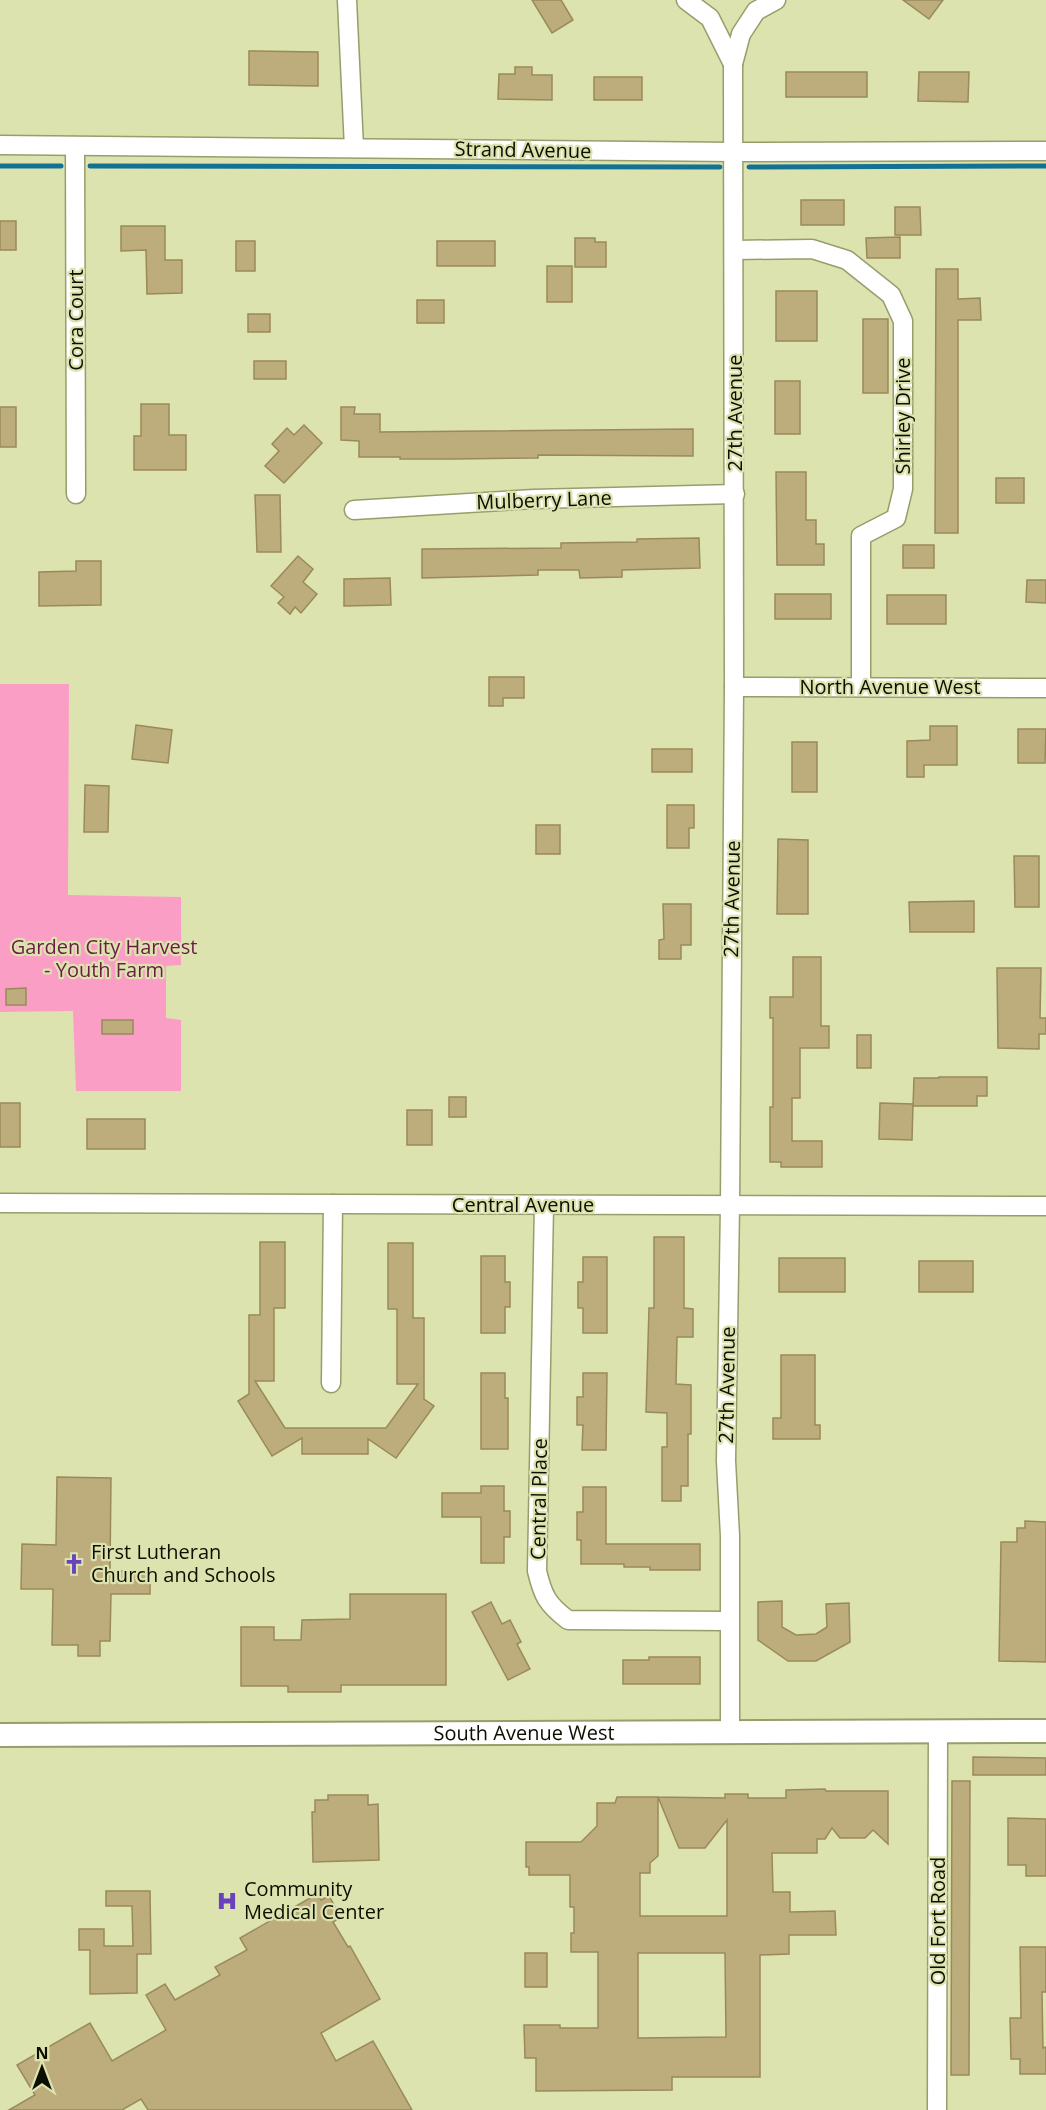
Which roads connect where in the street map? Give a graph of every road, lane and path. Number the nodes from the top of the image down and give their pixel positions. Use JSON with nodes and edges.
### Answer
{"nodes":[{"id":1,"x":347,"y":0,"type":"edge"},
{"id":2,"x":686,"y":0,"type":"edge"},
{"id":3,"x":776,"y":0,"type":"edge"},
{"id":4,"x":733,"y":64,"type":"junction"},
{"id":5,"x":0,"y":145,"type":"edge"},
{"id":6,"x":75,"y":146,"type":"junction"},
{"id":7,"x":354,"y":148,"type":"junction"},
{"id":8,"x":1046,"y":151,"type":"edge"},
{"id":9,"x":734,"y":152,"type":"junction"},
{"id":10,"x":735,"y":250,"type":"junction"},
{"id":11,"x":76,"y":494,"type":"dead end"},
{"id":12,"x":735,"y":494,"type":"junction"},
{"id":13,"x":354,"y":510,"type":"dead end"},
{"id":14,"x":734,"y":687,"type":"junction"},
{"id":15,"x":861,"y":687,"type":"junction"},
{"id":16,"x":1046,"y":688,"type":"edge"},
{"id":17,"x":0,"y":1203,"type":"edge"},
{"id":18,"x":333,"y":1204,"type":"junction"},
{"id":19,"x":544,"y":1205,"type":"junction"},
{"id":20,"x":730,"y":1205,"type":"junction"},
{"id":21,"x":1046,"y":1206,"type":"edge"},
{"id":22,"x":331,"y":1383,"type":"dead end"},
{"id":23,"x":729,"y":1621,"type":"junction"},
{"id":24,"x":1046,"y":1731,"type":"edge"},
{"id":25,"x":938,"y":1732,"type":"junction"},
{"id":26,"x":730,"y":1733,"type":"junction"},
{"id":27,"x":0,"y":1735,"type":"edge"},
{"id":28,"x":937,"y":2110,"type":"edge"}],
"edges":[{"from":1,"to":7,"type":"street"},
{"from":2,"to":4,"type":"street","name":"27th Avenue"},
{"from":3,"to":4,"type":"street","name":"27th Avenue"},
{"from":4,"to":9,"type":"street","name":"27th Avenue"},
{"from":5,"to":6,"type":"street","name":"Strand Avenue"},
{"from":6,"to":7,"type":"street","name":"Strand Avenue"},
{"from":6,"to":11,"type":"street","name":"Cora Court"},
{"from":7,"to":9,"type":"street","name":"Strand Avenue"},
{"from":8,"to":9,"type":"street","name":"Strand Avenue"},
{"from":9,"to":10,"type":"street","name":"27th Avenue"},
{"from":10,"to":12,"type":"street","name":"27th Avenue"},
{"from":10,"to":15,"type":"street","name":"Shirley Drive"},
{"from":12,"to":13,"type":"street","name":"Mulberry Lane"},
{"from":12,"to":14,"type":"street","name":"27th Avenue"},
{"from":14,"to":15,"type":"street","name":"North Avenue West"},
{"from":14,"to":20,"type":"street","name":"27th Avenue"},
{"from":15,"to":16,"type":"street","name":"North Avenue West"},
{"from":17,"to":18,"type":"street","name":"Central Avenue"},
{"from":18,"to":19,"type":"street","name":"Central Avenue"},
{"from":18,"to":22,"type":"street"},
{"from":19,"to":20,"type":"street","name":"Central Avenue"},
{"from":19,"to":23,"type":"street","name":"Central Place"},
{"from":20,"to":21,"type":"street","name":"Central Avenue"},
{"from":20,"to":23,"type":"street","name":"27th Avenue"},
{"from":23,"to":26,"type":"street","name":"27th Avenue"},
{"from":24,"to":25,"type":"street","name":"South Avenue West"},
{"from":25,"to":26,"type":"street","name":"South Avenue West"},
{"from":25,"to":28,"type":"street","name":"Old Fort Road"},
{"from":26,"to":27,"type":"street","name":"South Avenue West"}]}
